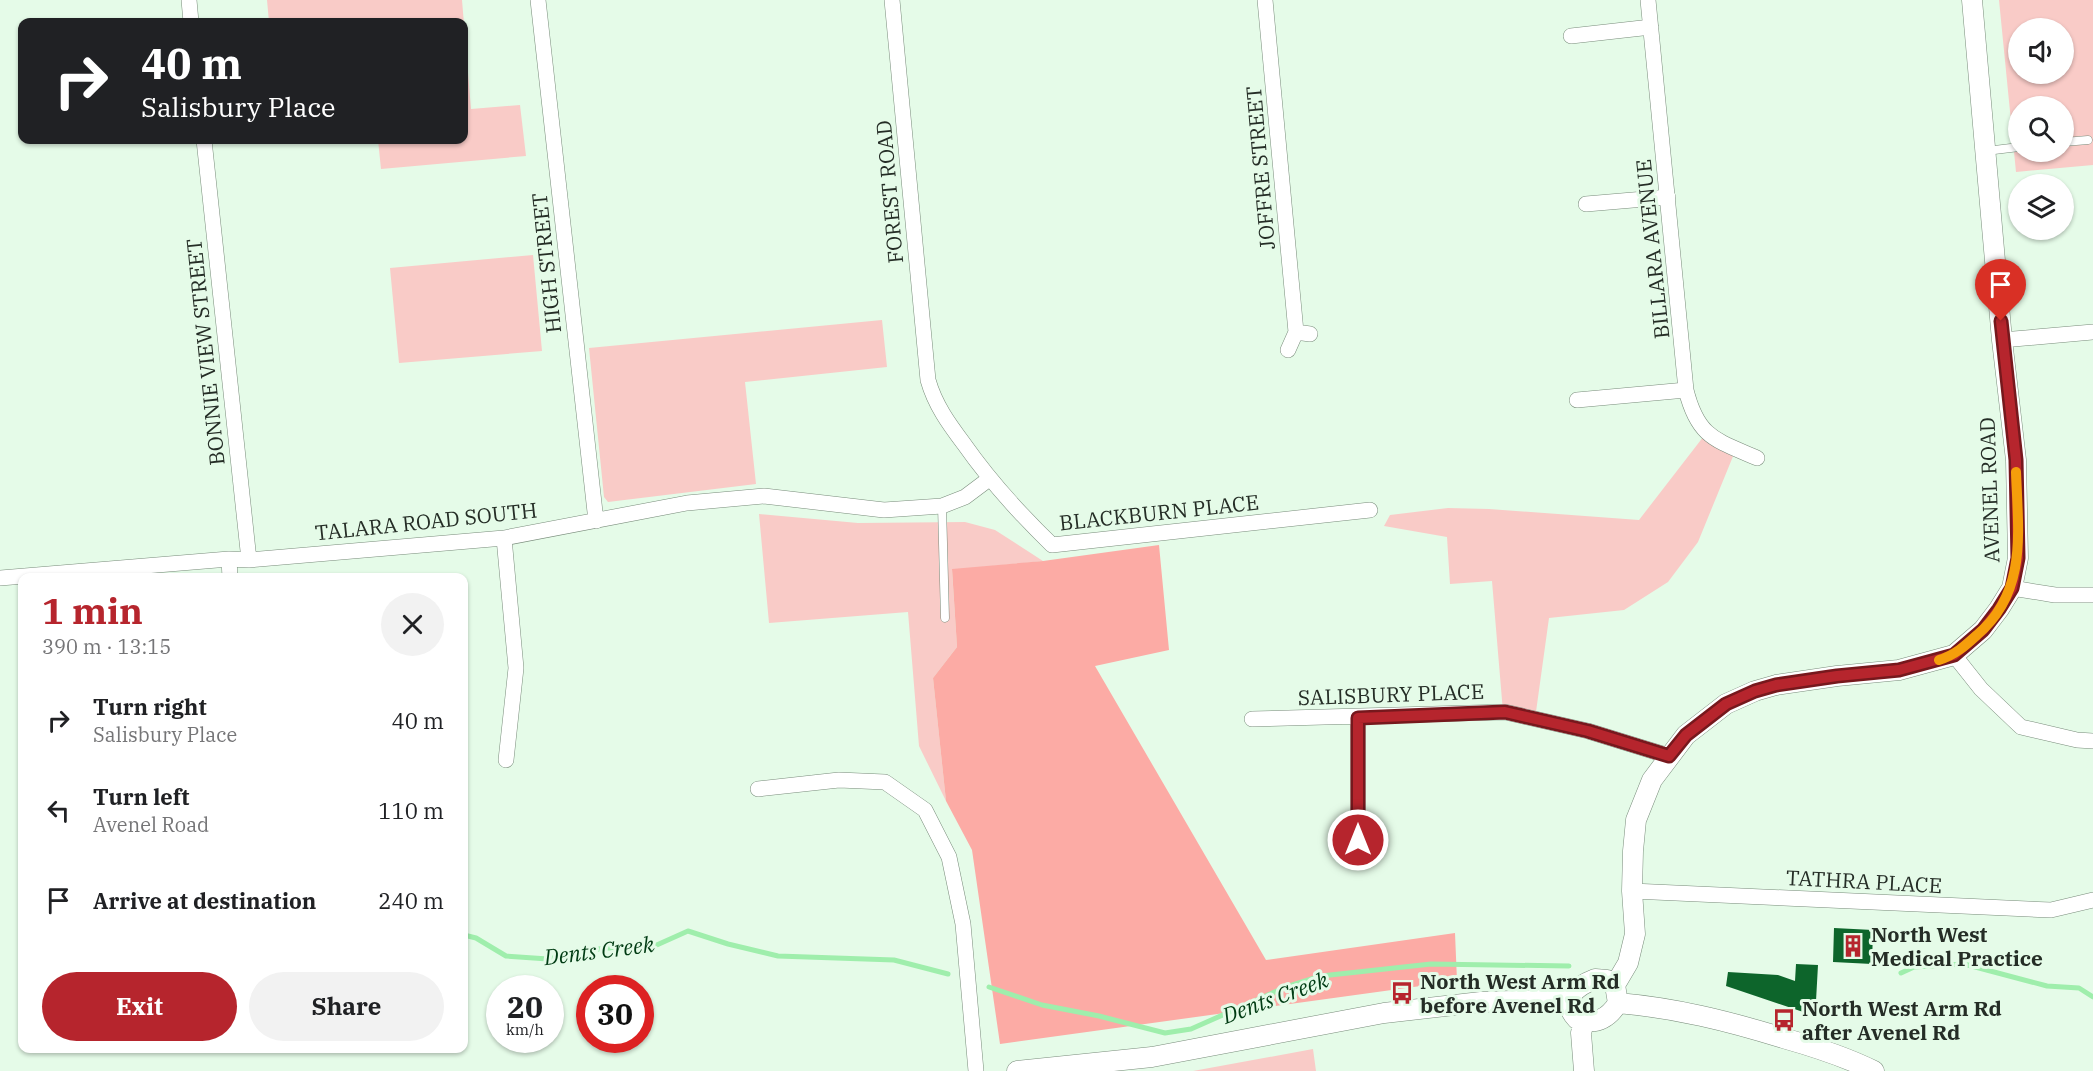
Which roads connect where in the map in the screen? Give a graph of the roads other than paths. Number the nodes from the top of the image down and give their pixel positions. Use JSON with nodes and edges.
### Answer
{"nodes":[{"id":1,"x":189,"y":0,"type":"edge"},
{"id":2,"x":538,"y":0,"type":"edge"},
{"id":3,"x":892,"y":0,"type":"edge"},
{"id":4,"x":1265,"y":0,"type":"edge"},
{"id":5,"x":1648,"y":0,"type":"edge"},
{"id":6,"x":1972,"y":0,"type":"edge"},
{"id":7,"x":191,"y":18,"type":"edge"},
{"id":8,"x":1651,"y":27,"type":"junction"},
{"id":9,"x":1571,"y":36,"type":"dead end"},
{"id":10,"x":2088,"y":140,"type":"dead end"},
{"id":11,"x":2074,"y":141,"type":"edge"},
{"id":12,"x":204,"y":144,"type":"edge"},
{"id":13,"x":2008,"y":148,"type":"edge"},
{"id":14,"x":1986,"y":151,"type":"junction"},
{"id":15,"x":1668,"y":197,"type":"junction"},
{"id":16,"x":1586,"y":204,"type":"dead end"},
{"id":17,"x":2093,"y":332,"type":"edge"},
{"id":18,"x":2002,"y":340,"type":"junction"},
{"id":19,"x":1288,"y":350,"type":"dead end"},
{"id":20,"x":928,"y":380,"type":"joint"},
{"id":21,"x":1686,"y":390,"type":"junction"},
{"id":22,"x":1577,"y":400,"type":"dead end"},
{"id":23,"x":1757,"y":458,"type":"dead end"},
{"id":24,"x":989,"y":479,"type":"junction"},
{"id":25,"x":942,"y":506,"type":"junction"},
{"id":26,"x":1370,"y":510,"type":"dead end"},
{"id":27,"x":596,"y":521,"type":"junction"},
{"id":28,"x":504,"y":538,"type":"junction"},
{"id":29,"x":229,"y":559,"type":"junction"},
{"id":30,"x":249,"y":560,"type":"junction"},
{"id":31,"x":60,"y":573,"type":"edge"},
{"id":32,"x":230,"y":573,"type":"edge"},
{"id":33,"x":18,"y":577,"type":"edge"},
{"id":34,"x":0,"y":578,"type":"edge"},
{"id":35,"x":2012,"y":588,"type":"junction"},
{"id":36,"x":2093,"y":595,"type":"edge"},
{"id":37,"x":945,"y":618,"type":"dead end"},
{"id":38,"x":1954,"y":655,"type":"junction"},
{"id":39,"x":1358,"y":718,"type":"junction"},
{"id":40,"x":1252,"y":720,"type":"dead end"},
{"id":41,"x":2093,"y":741,"type":"edge"},
{"id":42,"x":1669,"y":756,"type":"junction"},
{"id":43,"x":506,"y":760,"type":"dead end"},
{"id":44,"x":759,"y":789,"type":"dead end"},
{"id":45,"x":1358,"y":840,"type":"dead end"},
{"id":46,"x":1632,"y":891,"type":"junction"},
{"id":47,"x":2093,"y":900,"type":"edge"},
{"id":48,"x":1616,"y":994,"type":"junction"},
{"id":49,"x":1570,"y":999,"type":"junction"},
{"id":50,"x":1584,"y":1022,"type":"junction"},
{"id":51,"x":976,"y":1071,"type":"edge"},
{"id":52,"x":1017,"y":1071,"type":"edge"},
{"id":53,"x":1584,"y":1071,"type":"edge"},
{"id":54,"x":1874,"y":1071,"type":"edge"}],
"edges":[{"from":1,"to":7,"type":"street"},
{"from":2,"to":27,"type":"street","name":"HIGH STREET"},
{"from":3,"to":20,"type":"street","name":"FOREST ROAD"},
{"from":4,"to":19,"type":"street","name":"JOFFRE STREET"},
{"from":5,"to":8,"type":"street","name":"BILLARA AVENUE"},
{"from":6,"to":14,"type":"street","name":"AVENEL ROAD"},
{"from":8,"to":9,"type":"street"},
{"from":8,"to":15,"type":"street","name":"BILLARA AVENUE"},
{"from":10,"to":11,"type":"lane"},
{"from":12,"to":30,"type":"street","name":"BONNIE VIEW STREET"},
{"from":13,"to":14,"type":"lane"},
{"from":14,"to":18,"type":"street","name":"AVENEL ROAD"},
{"from":15,"to":16,"type":"street"},
{"from":15,"to":21,"type":"street","name":"BILLARA AVENUE"},
{"from":17,"to":18,"type":"street"},
{"from":18,"to":35,"type":"street","name":"AVENEL ROAD"},
{"from":20,"to":24,"type":"street","name":"BLACKBURN PLACE"},
{"from":21,"to":22,"type":"street"},
{"from":21,"to":23,"type":"street","name":"BILLARA AVENUE"},
{"from":24,"to":25,"type":"street","name":"TALARA ROAD SOUTH"},
{"from":24,"to":26,"type":"street","name":"BLACKBURN PLACE"},
{"from":25,"to":27,"type":"street","name":"TALARA ROAD SOUTH"},
{"from":25,"to":37,"type":"lane"},
{"from":27,"to":28,"type":"street","name":"TALARA ROAD SOUTH"},
{"from":28,"to":30,"type":"street","name":"TALARA ROAD SOUTH"},
{"from":28,"to":43,"type":"street"},
{"from":29,"to":30,"type":"street","name":"TALARA ROAD SOUTH"},
{"from":29,"to":31,"type":"street","name":"TALARA ROAD SOUTH"},
{"from":29,"to":32,"type":"street"},
{"from":33,"to":34,"type":"street","name":"TALARA ROAD SOUTH"},
{"from":35,"to":36,"type":"street"},
{"from":35,"to":38,"type":"street","name":"AVENEL ROAD"},
{"from":38,"to":41,"type":"street"},
{"from":38,"to":42,"type":"street","name":"AVENEL ROAD"},
{"from":39,"to":40,"type":"street","name":"SALISBURY PLACE"},
{"from":39,"to":42,"type":"street","name":"SALISBURY PLACE"},
{"from":39,"to":45,"type":"street"},
{"from":42,"to":46,"type":"street","name":"AVENEL ROAD"},
{"from":44,"to":51,"type":"street"},
{"from":46,"to":47,"type":"street","name":"TATHRA PLACE"},
{"from":46,"to":48,"type":"street","name":"AVENEL ROAD"},
{"from":48,"to":49,"type":"street"},
{"from":48,"to":50,"type":"street"},
{"from":48,"to":54,"type":"street"},
{"from":49,"to":50,"type":"street"},
{"from":49,"to":52,"type":"street"},
{"from":50,"to":53,"type":"street"}]}
